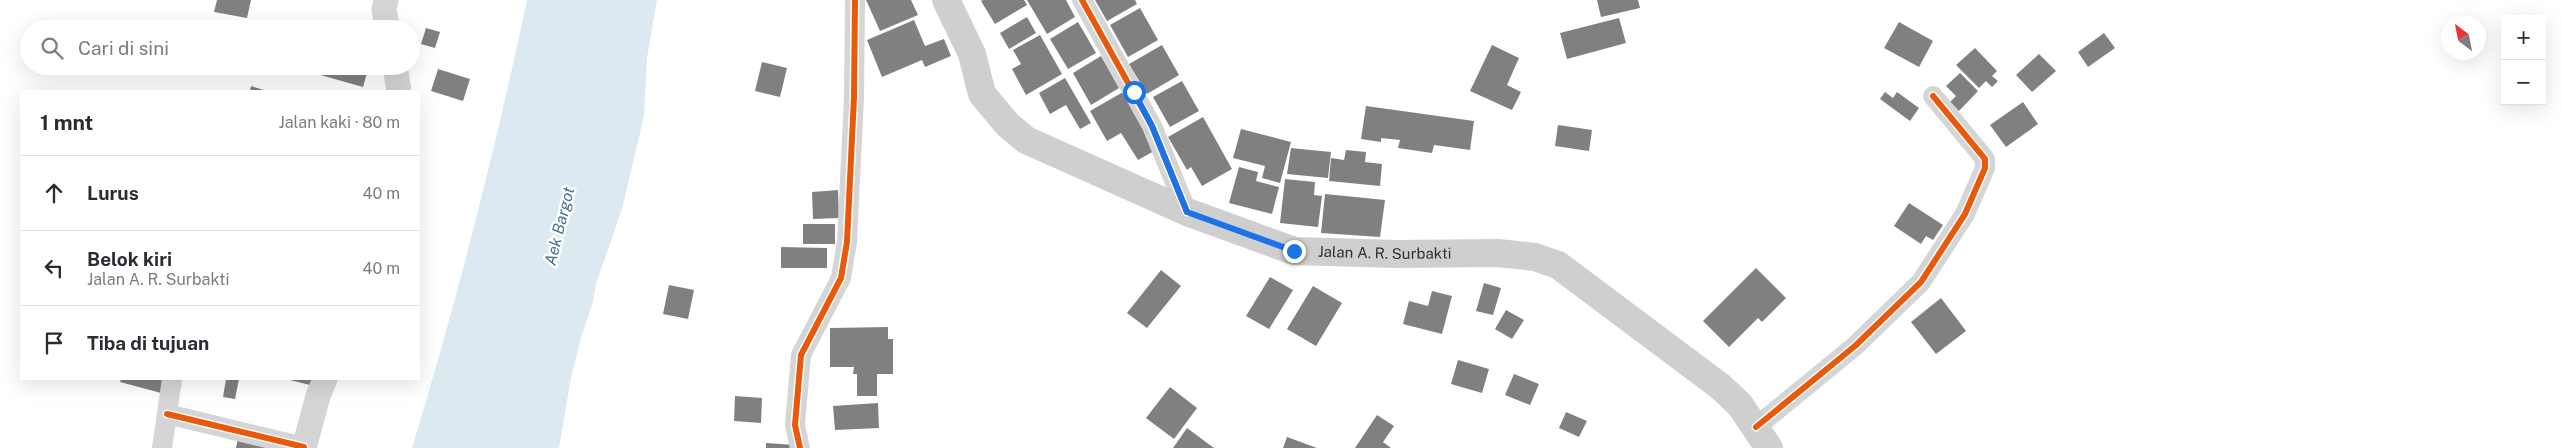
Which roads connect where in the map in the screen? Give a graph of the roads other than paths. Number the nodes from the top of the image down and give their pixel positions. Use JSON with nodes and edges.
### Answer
{"nodes":[{"id":1,"x":386,"y":0,"type":"edge"},
{"id":2,"x":855,"y":0,"type":"edge"},
{"id":3,"x":946,"y":0,"type":"edge"},
{"id":4,"x":1082,"y":0,"type":"edge"},
{"id":5,"x":386,"y":20,"type":"edge"},
{"id":6,"x":396,"y":75,"type":"edge"},
{"id":7,"x":399,"y":90,"type":"edge"},
{"id":8,"x":1933,"y":96,"type":"dead end"},
{"id":9,"x":1187,"y":212,"type":"junction"},
{"id":10,"x":172,"y":380,"type":"edge"},
{"id":11,"x":325,"y":380,"type":"edge"},
{"id":12,"x":167,"y":414,"type":"junction"},
{"id":13,"x":1763,"y":437,"type":"edge"},
{"id":14,"x":162,"y":448,"type":"edge"},
{"id":15,"x":304,"y":448,"type":"edge"},
{"id":16,"x":800,"y":448,"type":"edge"}],
"edges":[{"from":1,"to":5,"type":"street"},
{"from":2,"to":16,"type":"street"},
{"from":3,"to":9,"type":"main road","name":"Jalan A. R. Surbakti"},
{"from":4,"to":9,"type":"street"},
{"from":6,"to":7,"type":"street"},
{"from":8,"to":13,"type":"street"},
{"from":9,"to":13,"type":"main road","name":"Jalan A. R. Surbakti"},
{"from":10,"to":12,"type":"street"},
{"from":11,"to":15,"type":"street"},
{"from":12,"to":14,"type":"street"},
{"from":12,"to":15,"type":"street"}]}
